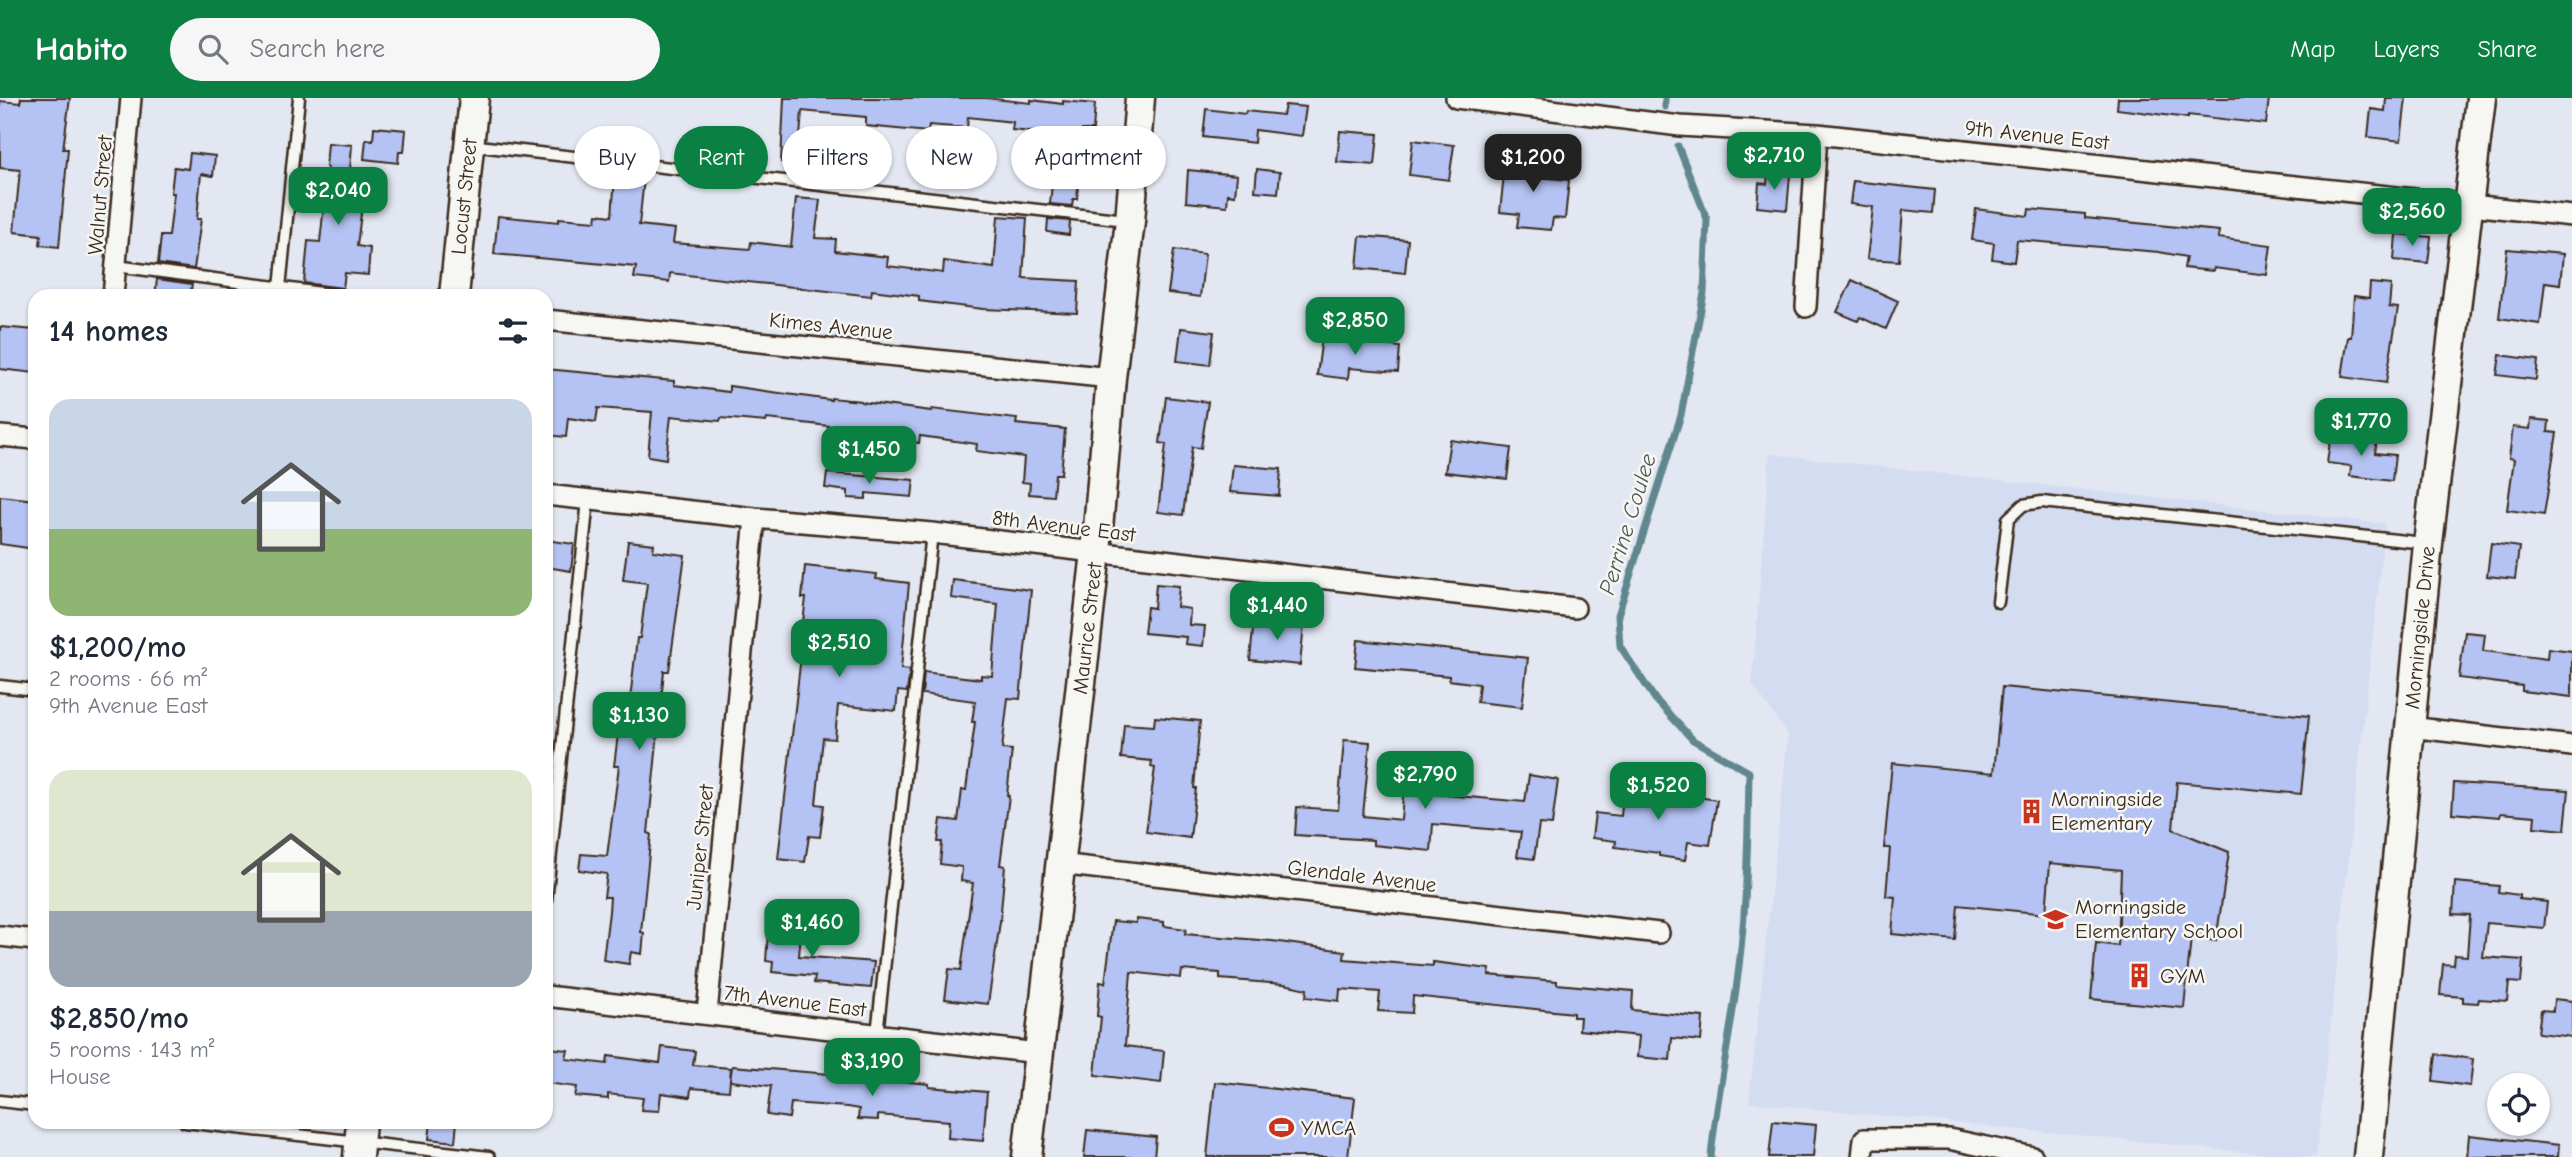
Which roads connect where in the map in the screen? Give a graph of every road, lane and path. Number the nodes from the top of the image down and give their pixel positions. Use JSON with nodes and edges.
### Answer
{"nodes":[{"id":1,"x":131,"y":98,"type":"edge"},
{"id":2,"x":299,"y":98,"type":"edge"},
{"id":3,"x":474,"y":98,"type":"edge"},
{"id":4,"x":1140,"y":98,"type":"edge"},
{"id":5,"x":1456,"y":98,"type":"edge"},
{"id":6,"x":2481,"y":98,"type":"edge"},
{"id":7,"x":1817,"y":134,"type":"junction"},
{"id":8,"x":470,"y":145,"type":"junction"},
{"id":9,"x":2468,"y":205,"type":"junction"},
{"id":10,"x":2572,"y":216,"type":"edge"},
{"id":11,"x":1130,"y":221,"type":"junction"},
{"id":12,"x":116,"y":266,"type":"junction"},
{"id":13,"x":280,"y":288,"type":"junction"},
{"id":14,"x":114,"y":289,"type":"edge"},
{"id":15,"x":288,"y":289,"type":"edge"},
{"id":16,"x":455,"y":289,"type":"edge"},
{"id":17,"x":1806,"y":307,"type":"dead end"},
{"id":18,"x":553,"y":321,"type":"edge"},
{"id":19,"x":1111,"y":378,"type":"junction"},
{"id":20,"x":0,"y":436,"type":"edge"},
{"id":21,"x":28,"y":438,"type":"edge"},
{"id":22,"x":553,"y":496,"type":"edge"},
{"id":23,"x":588,"y":500,"type":"junction"},
{"id":24,"x":755,"y":518,"type":"junction"},
{"id":25,"x":932,"y":533,"type":"junction"},
{"id":26,"x":2428,"y":544,"type":"junction"},
{"id":27,"x":1096,"y":552,"type":"junction"},
{"id":28,"x":1998,"y":601,"type":"dead end"},
{"id":29,"x":1575,"y":608,"type":"dead end"},
{"id":30,"x":0,"y":686,"type":"edge"},
{"id":31,"x":28,"y":689,"type":"edge"},
{"id":32,"x":2409,"y":727,"type":"junction"},
{"id":33,"x":2572,"y":746,"type":"edge"},
{"id":34,"x":553,"y":834,"type":"edge"},
{"id":35,"x":1059,"y":864,"type":"junction"},
{"id":36,"x":1659,"y":933,"type":"dead end"},
{"id":37,"x":0,"y":936,"type":"edge"},
{"id":38,"x":28,"y":939,"type":"edge"},
{"id":39,"x":553,"y":997,"type":"edge"},
{"id":40,"x":707,"y":1013,"type":"junction"},
{"id":41,"x":877,"y":1034,"type":"junction"},
{"id":42,"x":1038,"y":1053,"type":"junction"},
{"id":43,"x":0,"y":1101,"type":"edge"},
{"id":44,"x":28,"y":1104,"type":"edge"},
{"id":45,"x":253,"y":1129,"type":"edge"},
{"id":46,"x":360,"y":1140,"type":"edge"},
{"id":47,"x":489,"y":1157,"type":"edge"},
{"id":48,"x":1027,"y":1157,"type":"edge"},
{"id":49,"x":1863,"y":1157,"type":"edge"},
{"id":50,"x":2033,"y":1157,"type":"edge"},
{"id":51,"x":2368,"y":1157,"type":"edge"}],
"edges":[{"from":1,"to":12,"type":"street","name":"Walnut Street"},
{"from":2,"to":13,"type":"lane"},
{"from":3,"to":8,"type":"street","name":"Locust Street"},
{"from":4,"to":11,"type":"street","name":"Maurice Street"},
{"from":5,"to":7,"type":"street","name":"9th Avenue East"},
{"from":6,"to":9,"type":"street","name":"Morningside Drive"},
{"from":7,"to":9,"type":"street","name":"9th Avenue East"},
{"from":7,"to":17,"type":"street"},
{"from":8,"to":11,"type":"lane"},
{"from":8,"to":16,"type":"street","name":"Locust Street"},
{"from":9,"to":10,"type":"street","name":"9th Avenue East"},
{"from":9,"to":26,"type":"street","name":"Morningside Drive"},
{"from":11,"to":19,"type":"street","name":"Maurice Street"},
{"from":12,"to":13,"type":"lane"},
{"from":12,"to":14,"type":"street","name":"Walnut Street"},
{"from":13,"to":15,"type":"lane"},
{"from":18,"to":19,"type":"street","name":"Kimes Avenue"},
{"from":19,"to":27,"type":"street","name":"Maurice Street"},
{"from":20,"to":21,"type":"street"},
{"from":22,"to":23,"type":"street","name":"8th Avenue East"},
{"from":23,"to":24,"type":"street","name":"8th Avenue East"},
{"from":23,"to":34,"type":"lane"},
{"from":24,"to":25,"type":"street","name":"8th Avenue East"},
{"from":24,"to":40,"type":"street","name":"Juniper Street"},
{"from":25,"to":27,"type":"street","name":"8th Avenue East"},
{"from":25,"to":41,"type":"lane"},
{"from":26,"to":28,"type":"lane"},
{"from":26,"to":32,"type":"street","name":"Morningside Drive"},
{"from":27,"to":29,"type":"street","name":"8th Avenue East"},
{"from":27,"to":35,"type":"street","name":"Maurice Street"},
{"from":30,"to":31,"type":"lane"},
{"from":32,"to":33,"type":"street"},
{"from":32,"to":51,"type":"street","name":"Morningside Drive"},
{"from":35,"to":36,"type":"street","name":"Glendale Avenue"},
{"from":35,"to":42,"type":"street","name":"Maurice Street"},
{"from":37,"to":38,"type":"street"},
{"from":39,"to":40,"type":"street","name":"7th Avenue East"},
{"from":40,"to":41,"type":"street","name":"7th Avenue East"},
{"from":41,"to":42,"type":"street","name":"7th Avenue East"},
{"from":42,"to":48,"type":"street","name":"Maurice Street"},
{"from":43,"to":44,"type":"lane"},
{"from":45,"to":46,"type":"lane"},
{"from":46,"to":47,"type":"lane"},
{"from":49,"to":50,"type":"street"}]}
